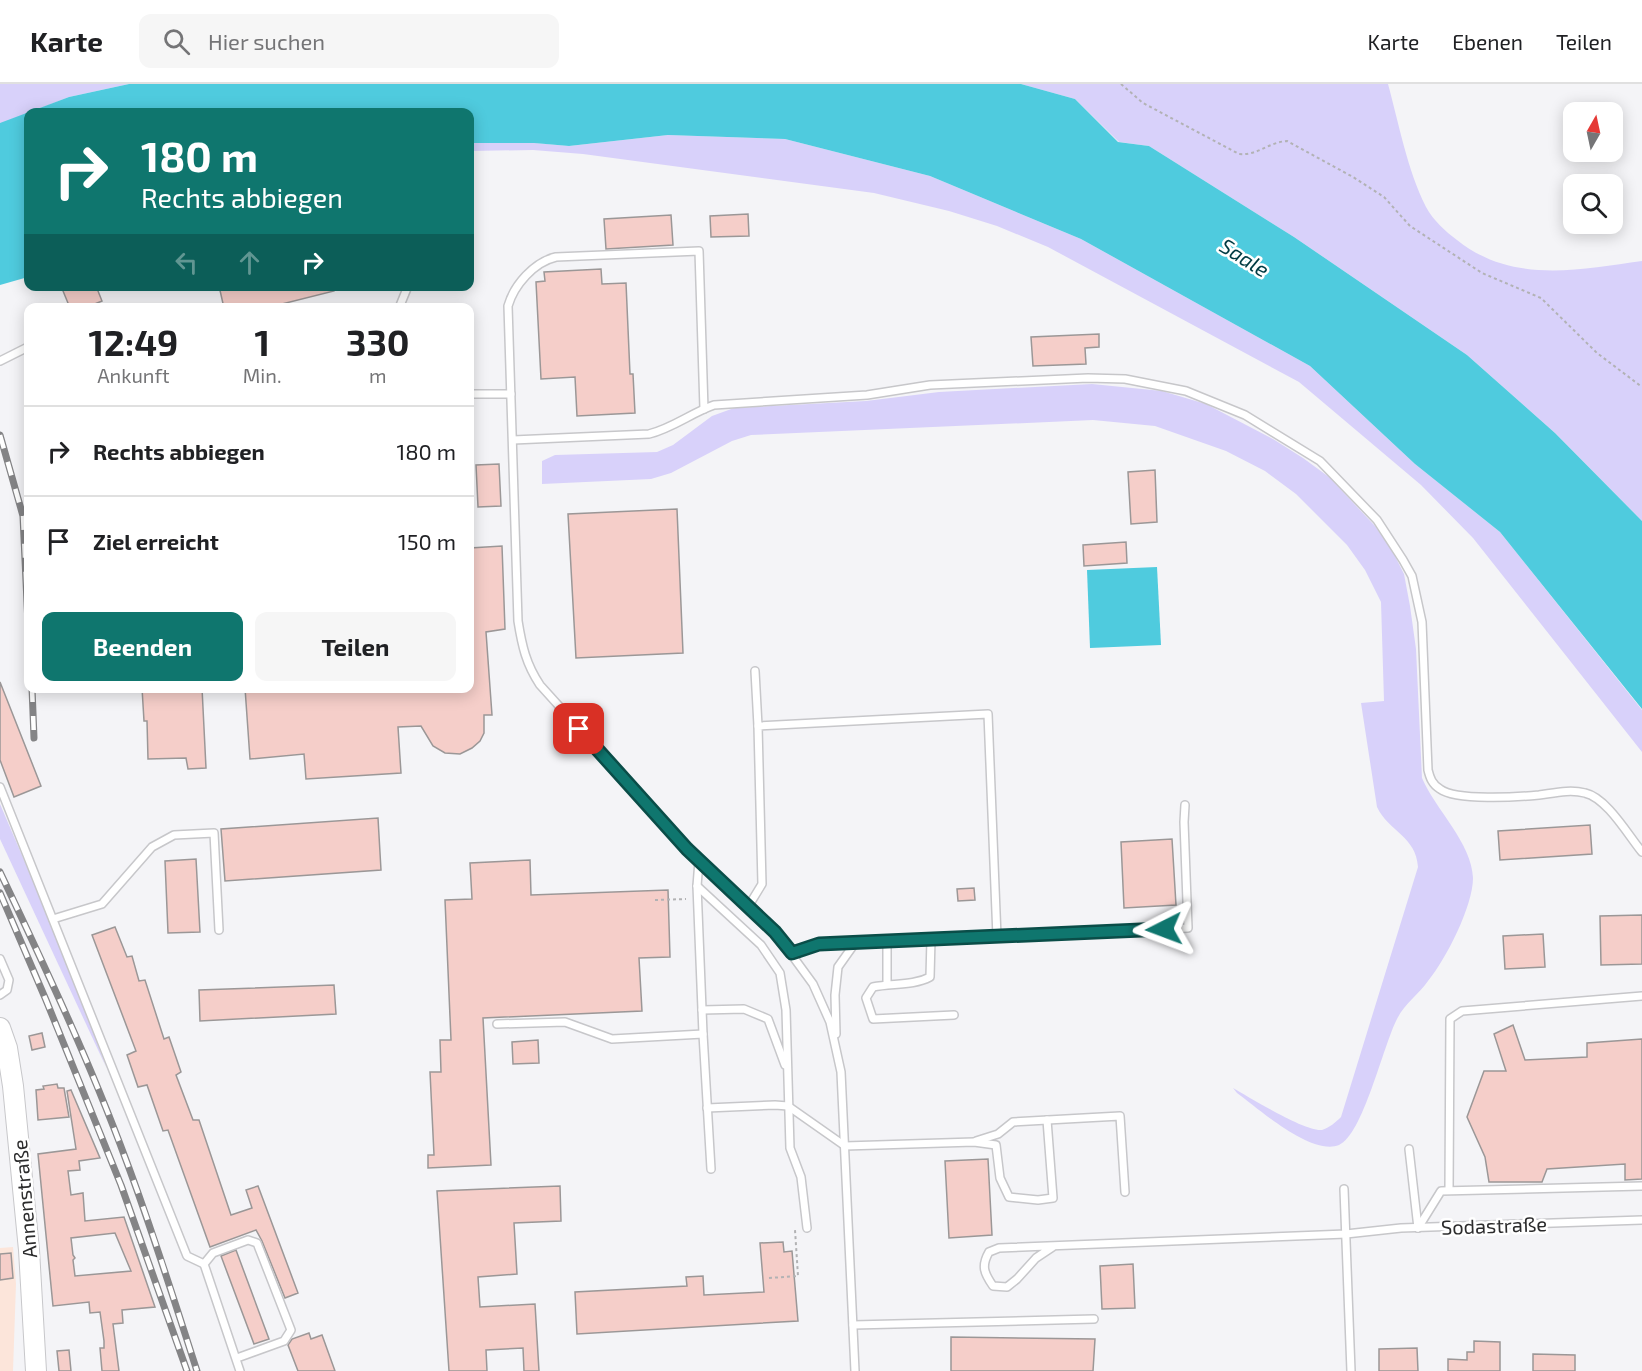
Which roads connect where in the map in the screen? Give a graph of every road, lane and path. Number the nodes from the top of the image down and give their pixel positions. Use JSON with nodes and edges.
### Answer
{"nodes":[{"id":1,"x":1121,"y":84,"type":"edge"},
{"id":2,"x":24,"y":349,"type":"edge"},
{"id":3,"x":0,"y":362,"type":"edge"},
{"id":4,"x":1642,"y":387,"type":"edge"},
{"id":5,"x":474,"y":394,"type":"edge"},
{"id":6,"x":511,"y":394,"type":"junction"},
{"id":7,"x":704,"y":409,"type":"junction"},
{"id":8,"x":513,"y":440,"type":"junction"},
{"id":9,"x":755,"y":670,"type":"dead end"},
{"id":10,"x":758,"y":726,"type":"junction"},
{"id":11,"x":0,"y":787,"type":"edge"},
{"id":12,"x":1185,"y":805,"type":"dead end"},
{"id":13,"x":1642,"y":852,"type":"edge"},
{"id":14,"x":699,"y":861,"type":"junction"},
{"id":15,"x":697,"y":886,"type":"junction"},
{"id":16,"x":698,"y":899,"type":"junction"},
{"id":17,"x":655,"y":900,"type":"dead end"},
{"id":18,"x":748,"y":907,"type":"junction"},
{"id":19,"x":53,"y":919,"type":"junction"},
{"id":20,"x":219,"y":930,"type":"dead end"},
{"id":21,"x":997,"y":937,"type":"junction"},
{"id":22,"x":931,"y":939,"type":"junction"},
{"id":23,"x":887,"y":941,"type":"junction"},
{"id":24,"x":855,"y":943,"type":"junction"},
{"id":25,"x":792,"y":953,"type":"junction"},
{"id":26,"x":0,"y":959,"type":"edge"},
{"id":27,"x":887,"y":984,"type":"junction"},
{"id":28,"x":0,"y":995,"type":"edge"},
{"id":29,"x":1642,"y":996,"type":"edge"},
{"id":30,"x":702,"y":1010,"type":"junction"},
{"id":31,"x":954,"y":1015,"type":"dead end"},
{"id":32,"x":497,"y":1024,"type":"dead end"},
{"id":33,"x":0,"y":1028,"type":"edge"},
{"id":34,"x":703,"y":1034,"type":"junction"},
{"id":35,"x":837,"y":1046,"type":"junction"},
{"id":36,"x":788,"y":1073,"type":"junction"},
{"id":37,"x":788,"y":1106,"type":"junction"},
{"id":38,"x":707,"y":1108,"type":"junction"},
{"id":39,"x":1047,"y":1120,"type":"junction"},
{"id":40,"x":974,"y":1142,"type":"junction"},
{"id":41,"x":845,"y":1146,"type":"junction"},
{"id":42,"x":1409,"y":1149,"type":"dead end"},
{"id":43,"x":711,"y":1169,"type":"dead end"},
{"id":44,"x":1642,"y":1186,"type":"edge"},
{"id":45,"x":1344,"y":1189,"type":"dead end"},
{"id":46,"x":1449,"y":1191,"type":"junction"},
{"id":47,"x":1125,"y":1192,"type":"dead end"},
{"id":48,"x":1642,"y":1220,"type":"edge"},
{"id":49,"x":807,"y":1228,"type":"dead end"},
{"id":50,"x":1418,"y":1228,"type":"junction"},
{"id":51,"x":795,"y":1230,"type":"dead end"},
{"id":52,"x":1346,"y":1234,"type":"junction"},
{"id":53,"x":1054,"y":1246,"type":"junction"},
{"id":54,"x":204,"y":1264,"type":"junction"},
{"id":55,"x":769,"y":1278,"type":"dead end"},
{"id":56,"x":1094,"y":1319,"type":"dead end"},
{"id":57,"x":853,"y":1325,"type":"junction"},
{"id":58,"x":237,"y":1358,"type":"junction"},
{"id":59,"x":36,"y":1371,"type":"edge"},
{"id":60,"x":240,"y":1371,"type":"edge"},
{"id":61,"x":855,"y":1371,"type":"edge"},
{"id":62,"x":1351,"y":1371,"type":"edge"}],
"edges":[{"from":1,"to":4,"type":"path"},
{"from":2,"to":3,"type":"lane"},
{"from":5,"to":6,"type":"lane"},
{"from":6,"to":7,"type":"lane"},
{"from":6,"to":8,"type":"lane"},
{"from":7,"to":8,"type":"lane"},
{"from":7,"to":13,"type":"lane"},
{"from":8,"to":14,"type":"lane"},
{"from":9,"to":10,"type":"lane"},
{"from":10,"to":18,"type":"lane"},
{"from":10,"to":21,"type":"lane"},
{"from":11,"to":19,"type":"lane"},
{"from":12,"to":21,"type":"lane"},
{"from":14,"to":15,"type":"lane"},
{"from":14,"to":18,"type":"lane"},
{"from":15,"to":16,"type":"lane"},
{"from":15,"to":36,"type":"lane"},
{"from":16,"to":17,"type":"path"},
{"from":16,"to":30,"type":"lane"},
{"from":18,"to":25,"type":"lane"},
{"from":19,"to":20,"type":"lane"},
{"from":19,"to":54,"type":"lane"},
{"from":21,"to":22,"type":"lane"},
{"from":22,"to":23,"type":"lane"},
{"from":22,"to":27,"type":"lane"},
{"from":23,"to":24,"type":"lane"},
{"from":23,"to":27,"type":"lane"},
{"from":24,"to":25,"type":"lane"},
{"from":24,"to":35,"type":"lane"},
{"from":25,"to":35,"type":"lane"},
{"from":26,"to":28,"type":"lane"},
{"from":27,"to":31,"type":"lane"},
{"from":29,"to":46,"type":"lane"},
{"from":30,"to":34,"type":"lane"},
{"from":30,"to":36,"type":"lane"},
{"from":32,"to":34,"type":"lane"},
{"from":33,"to":59,"type":"main road","name":"Annenstraße"},
{"from":34,"to":38,"type":"lane"},
{"from":35,"to":41,"type":"lane"},
{"from":36,"to":37,"type":"lane"},
{"from":37,"to":38,"type":"lane"},
{"from":37,"to":41,"type":"lane"},
{"from":37,"to":49,"type":"lane"},
{"from":38,"to":43,"type":"lane"},
{"from":39,"to":40,"type":"lane"},
{"from":39,"to":40,"type":"lane"},
{"from":39,"to":47,"type":"lane"},
{"from":40,"to":41,"type":"lane"},
{"from":41,"to":57,"type":"lane"},
{"from":42,"to":50,"type":"lane"},
{"from":44,"to":46,"type":"lane"},
{"from":45,"to":52,"type":"lane"},
{"from":46,"to":50,"type":"lane"},
{"from":48,"to":50,"type":"lane","name":"Sodastraße"},
{"from":50,"to":52,"type":"lane","name":"Sodastraße"},
{"from":51,"to":55,"type":"path"},
{"from":52,"to":53,"type":"lane","name":"Sodastraße"},
{"from":52,"to":62,"type":"lane"},
{"from":53,"to":53,"type":"lane","name":"Sodastraße"},
{"from":54,"to":58,"type":"lane"},
{"from":54,"to":58,"type":"lane"},
{"from":56,"to":57,"type":"lane"},
{"from":57,"to":61,"type":"lane"},
{"from":58,"to":60,"type":"lane"}]}
